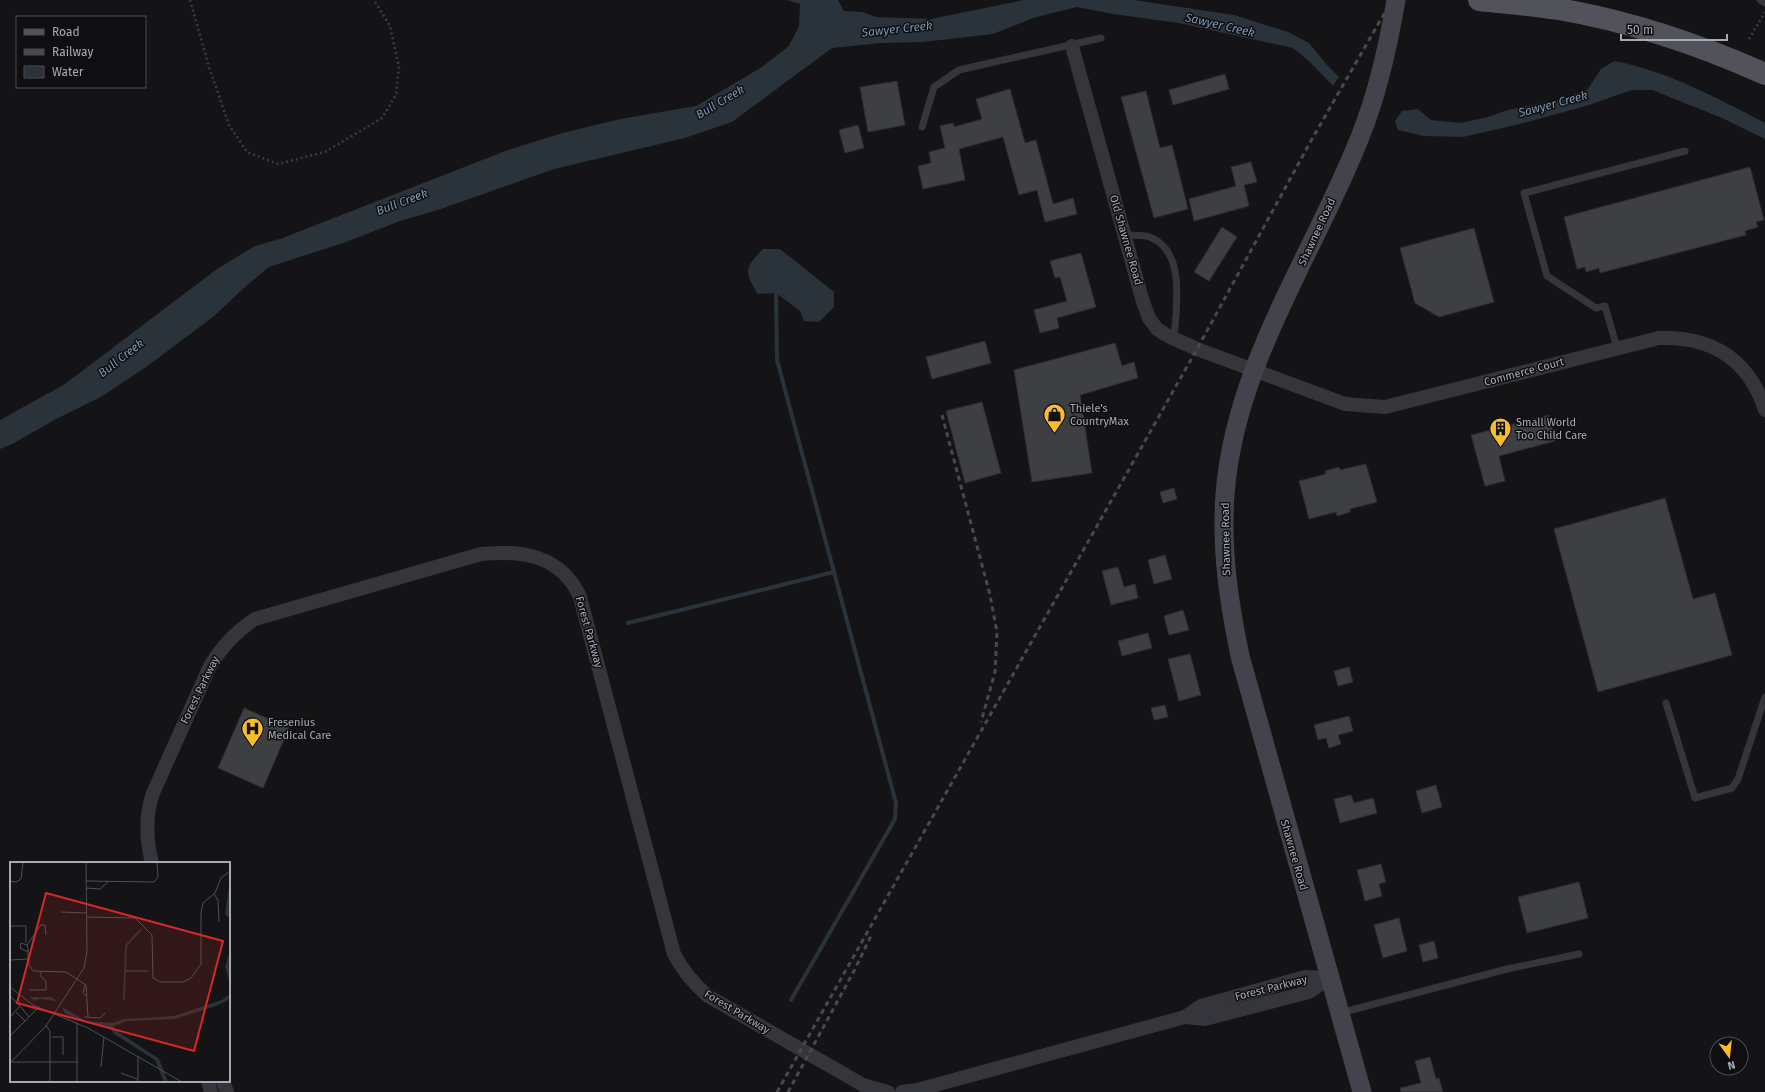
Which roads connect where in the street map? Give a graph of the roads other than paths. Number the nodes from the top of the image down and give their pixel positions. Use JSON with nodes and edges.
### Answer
{"nodes":[{"id":1,"x":1396,"y":0,"type":"edge"},
{"id":2,"x":1479,"y":0,"type":"edge"},
{"id":3,"x":1760,"y":0,"type":"edge"},
{"id":4,"x":1765,"y":3,"type":"edge"},
{"id":5,"x":1560,"y":4,"type":"edge"},
{"id":6,"x":1101,"y":38,"type":"dead end"},
{"id":7,"x":1072,"y":46,"type":"junction"},
{"id":8,"x":1765,"y":74,"type":"edge"},
{"id":9,"x":922,"y":128,"type":"dead end"},
{"id":10,"x":1684,"y":151,"type":"dead end"},
{"id":11,"x":1124,"y":235,"type":"junction"},
{"id":12,"x":1174,"y":339,"type":"junction"},
{"id":13,"x":1617,"y":348,"type":"junction"},
{"id":14,"x":1254,"y":372,"type":"junction"},
{"id":15,"x":1765,"y":410,"type":"edge"},
{"id":16,"x":1765,"y":698,"type":"edge"},
{"id":17,"x":1666,"y":703,"type":"dead end"},
{"id":18,"x":152,"y":862,"type":"edge"},
{"id":19,"x":1579,"y":954,"type":"dead end"},
{"id":20,"x":1330,"y":978,"type":"junction"},
{"id":21,"x":1340,"y":1013,"type":"junction"},
{"id":22,"x":208,"y":1082,"type":"edge"},
{"id":23,"x":223,"y":1082,"type":"edge"},
{"id":24,"x":211,"y":1092,"type":"edge"},
{"id":25,"x":227,"y":1092,"type":"edge"},
{"id":26,"x":888,"y":1092,"type":"edge"},
{"id":27,"x":902,"y":1092,"type":"edge"},
{"id":28,"x":1362,"y":1092,"type":"edge"}],
"edges":[{"from":1,"to":14,"type":"main road","name":"Shawnee Road"},
{"from":2,"to":5,"type":"main road"},
{"from":3,"to":4,"type":"lane"},
{"from":5,"to":8,"type":"main road"},
{"from":6,"to":7,"type":"lane"},
{"from":7,"to":9,"type":"lane"},
{"from":7,"to":11,"type":"street","name":"Old Shawnee Road"},
{"from":10,"to":13,"type":"lane"},
{"from":11,"to":12,"type":"street","name":"Old Shawnee Road"},
{"from":11,"to":12,"type":"lane"},
{"from":12,"to":14,"type":"street","name":"Old Shawnee Road"},
{"from":13,"to":14,"type":"street","name":"Commerce Court"},
{"from":13,"to":15,"type":"street","name":"Commerce Court"},
{"from":14,"to":20,"type":"main road","name":"Shawnee Road"},
{"from":16,"to":17,"type":"lane"},
{"from":18,"to":26,"type":"street","name":"Forest Parkway"},
{"from":19,"to":21,"type":"lane"},
{"from":20,"to":21,"type":"main road","name":"Shawnee Road"},
{"from":20,"to":27,"type":"street","name":"Forest Parkway"},
{"from":21,"to":28,"type":"main road","name":"Shawnee Road"},
{"from":22,"to":24,"type":"street"},
{"from":23,"to":25,"type":"street"}]}
